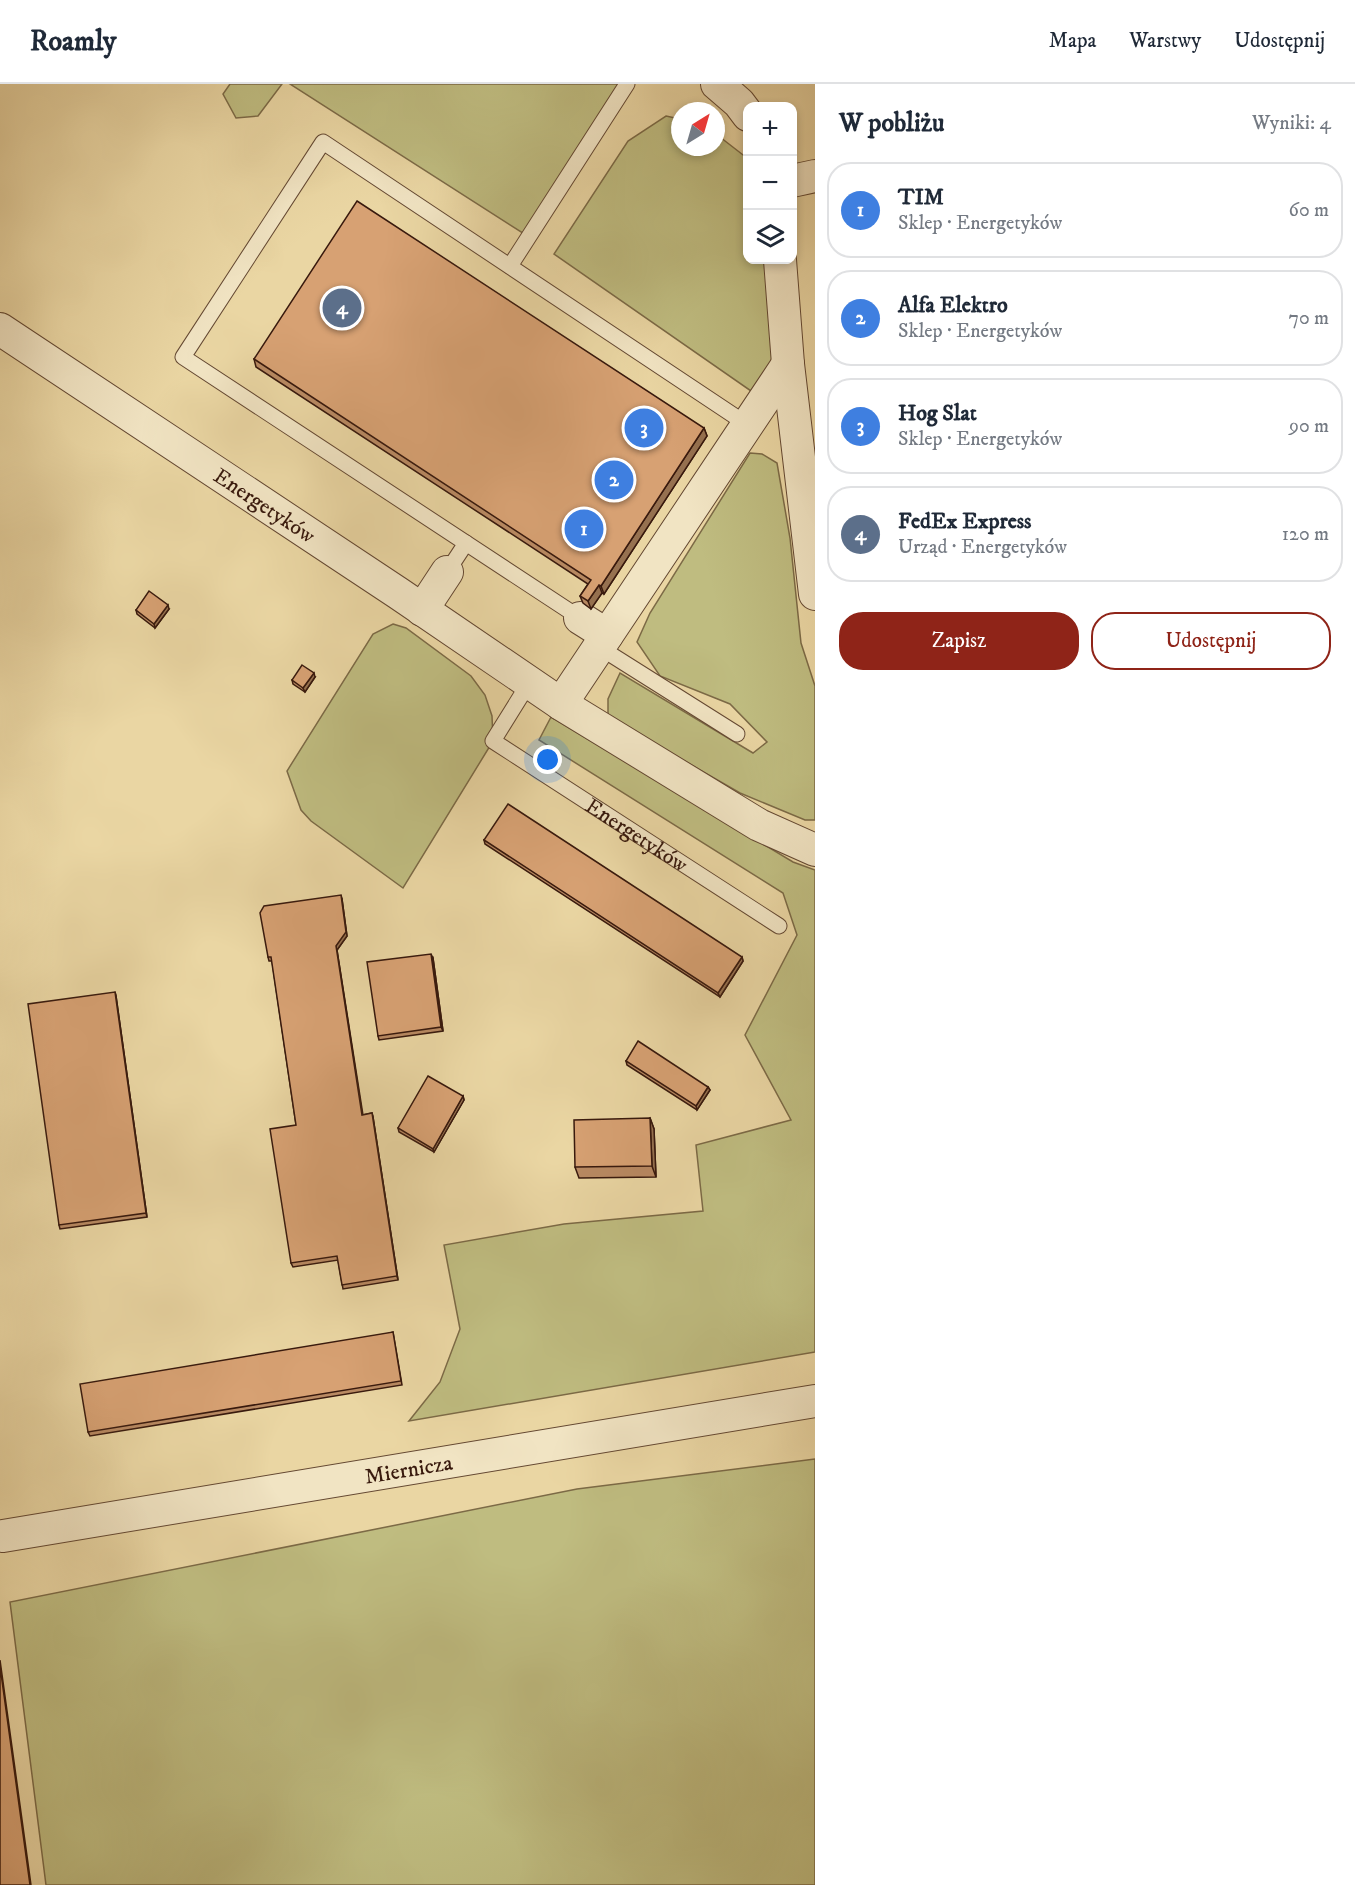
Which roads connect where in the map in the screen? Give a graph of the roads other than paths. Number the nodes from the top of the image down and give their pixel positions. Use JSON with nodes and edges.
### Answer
{"nodes":[{"id":1,"x":627,"y":84,"type":"edge"},
{"id":2,"x":717,"y":84,"type":"edge"},
{"id":3,"x":743,"y":109,"type":"edge"},
{"id":4,"x":815,"y":176,"type":"edge"},
{"id":5,"x":797,"y":181,"type":"edge"},
{"id":6,"x":780,"y":264,"type":"edge"},
{"id":7,"x":510,"y":266,"type":"junction"},
{"id":8,"x":0,"y":329,"type":"edge"},
{"id":9,"x":788,"y":364,"type":"junction"},
{"id":10,"x":747,"y":425,"type":"junction"},
{"id":11,"x":466,"y":543,"type":"junction"},
{"id":12,"x":447,"y":572,"type":"joint"},
{"id":13,"x":815,"y":594,"type":"edge"},
{"id":14,"x":422,"y":610,"type":"junction"},
{"id":15,"x":580,"y":618,"type":"joint"},
{"id":16,"x":603,"y":641,"type":"junction"},
{"id":17,"x":529,"y":683,"type":"junction"},
{"id":18,"x":561,"y":704,"type":"junction"},
{"id":19,"x":737,"y":734,"type":"dead end"},
{"id":20,"x":815,"y":850,"type":"edge"},
{"id":21,"x":779,"y":926,"type":"dead end"},
{"id":22,"x":815,"y":1401,"type":"edge"},
{"id":23,"x":3,"y":1536,"type":"dead end"}],
"edges":[{"from":1,"to":7,"type":"lane"},
{"from":2,"to":3,"type":"street"},
{"from":4,"to":5,"type":"street"},
{"from":6,"to":9,"type":"street"},
{"from":7,"to":10,"type":"lane"},
{"from":7,"to":11,"type":"lane"},
{"from":8,"to":14,"type":"street","name":"Energetyków"},
{"from":9,"to":10,"type":"street"},
{"from":9,"to":13,"type":"street"},
{"from":10,"to":16,"type":"street"},
{"from":11,"to":12,"type":"lane"},
{"from":11,"to":15,"type":"lane"},
{"from":12,"to":14,"type":"street"},
{"from":14,"to":17,"type":"street","name":"Energetyków"},
{"from":15,"to":16,"type":"street"},
{"from":16,"to":18,"type":"street"},
{"from":16,"to":19,"type":"lane"},
{"from":17,"to":18,"type":"street","name":"Energetyków"},
{"from":17,"to":21,"type":"lane","name":"Energetyków"},
{"from":18,"to":20,"type":"street","name":"Energetyków"},
{"from":22,"to":23,"type":"street","name":"Miernicza"}]}
